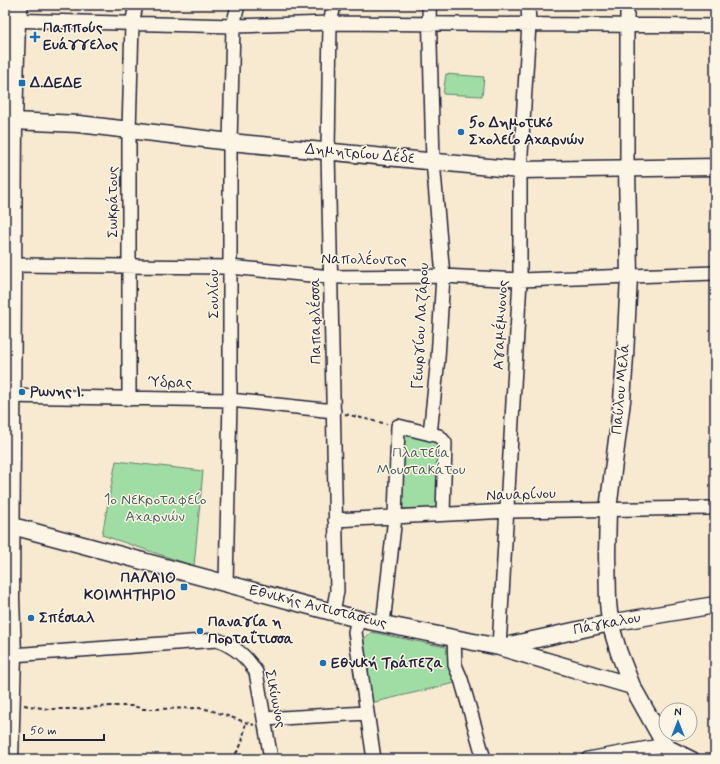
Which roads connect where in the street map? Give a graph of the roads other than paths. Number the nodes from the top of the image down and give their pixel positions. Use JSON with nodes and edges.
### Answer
{"nodes":[{"id":1,"x":136,"y":5,"type":"edge"},
{"id":2,"x":238,"y":5,"type":"edge"},
{"id":3,"x":334,"y":5,"type":"edge"},
{"id":4,"x":429,"y":5,"type":"edge"},
{"id":5,"x":528,"y":5,"type":"edge"},
{"id":6,"x":627,"y":5,"type":"edge"},
{"id":7,"x":13,"y":16,"type":"edge"},
{"id":8,"x":330,"y":23,"type":"junction"},
{"id":9,"x":132,"y":24,"type":"junction"},
{"id":10,"x":529,"y":24,"type":"junction"},
{"id":11,"x":430,"y":25,"type":"junction"},
{"id":12,"x":628,"y":25,"type":"junction"},
{"id":13,"x":233,"y":26,"type":"junction"},
{"id":14,"x":715,"y":26,"type":"edge"},
{"id":15,"x":9,"y":120,"type":"edge"},
{"id":16,"x":130,"y":131,"type":"junction"},
{"id":17,"x":230,"y":142,"type":"junction"},
{"id":18,"x":328,"y":151,"type":"junction"},
{"id":19,"x":433,"y":161,"type":"junction"},
{"id":20,"x":715,"y":167,"type":"edge"},
{"id":21,"x":627,"y":169,"type":"junction"},
{"id":22,"x":520,"y":170,"type":"junction"},
{"id":23,"x":12,"y":265,"type":"junction"},
{"id":24,"x":130,"y":266,"type":"junction"},
{"id":25,"x":230,"y":267,"type":"junction"},
{"id":26,"x":715,"y":273,"type":"edge"},
{"id":27,"x":443,"y":276,"type":"junction"},
{"id":28,"x":628,"y":276,"type":"junction"},
{"id":29,"x":331,"y":277,"type":"junction"},
{"id":30,"x":520,"y":280,"type":"junction"},
{"id":31,"x":8,"y":335,"type":"edge"},
{"id":32,"x":8,"y":395,"type":"edge"},
{"id":33,"x":129,"y":399,"type":"junction"},
{"id":34,"x":230,"y":400,"type":"junction"},
{"id":35,"x":334,"y":411,"type":"junction"},
{"id":36,"x":430,"y":434,"type":"junction"},
{"id":37,"x":709,"y":508,"type":"dead end"},
{"id":38,"x":608,"y":509,"type":"junction"},
{"id":39,"x":508,"y":511,"type":"junction"},
{"id":40,"x":443,"y":514,"type":"junction"},
{"id":41,"x":395,"y":517,"type":"junction"},
{"id":42,"x":335,"y":520,"type":"junction"},
{"id":43,"x":8,"y":525,"type":"edge"},
{"id":44,"x":226,"y":584,"type":"junction"},
{"id":45,"x":8,"y":599,"type":"edge"},
{"id":46,"x":715,"y":605,"type":"edge"},
{"id":47,"x":333,"y":612,"type":"junction"},
{"id":48,"x":358,"y":619,"type":"junction"},
{"id":49,"x":610,"y":623,"type":"junction"},
{"id":50,"x":383,"y":624,"type":"junction"},
{"id":51,"x":454,"y":638,"type":"junction"},
{"id":52,"x":499,"y":647,"type":"junction"},
{"id":53,"x":10,"y":665,"type":"edge"},
{"id":54,"x":632,"y":686,"type":"junction"},
{"id":55,"x":366,"y":713,"type":"junction"},
{"id":56,"x":264,"y":723,"type":"junction"},
{"id":57,"x":668,"y":752,"type":"edge"},
{"id":58,"x":9,"y":759,"type":"edge"},
{"id":59,"x":271,"y":759,"type":"edge"},
{"id":60,"x":374,"y":759,"type":"edge"},
{"id":61,"x":484,"y":759,"type":"edge"},
{"id":62,"x":588,"y":759,"type":"edge"},
{"id":63,"x":693,"y":759,"type":"edge"}],
"edges":[{"from":1,"to":9,"type":"street","name":"Σωκράτους"},
{"from":2,"to":13,"type":"street","name":"Σουλίου"},
{"from":3,"to":8,"type":"street","name":"Παπαφλέσσα"},
{"from":4,"to":11,"type":"street","name":"Γεωργίου Λαζάρου"},
{"from":5,"to":10,"type":"street","name":"Αγαμέμνονος"},
{"from":6,"to":12,"type":"street","name":"Παύλου Μελά"},
{"from":7,"to":9,"type":"street"},
{"from":7,"to":15,"type":"main road"},
{"from":8,"to":11,"type":"street"},
{"from":8,"to":13,"type":"street"},
{"from":8,"to":18,"type":"street","name":"Παπαφλέσσα"},
{"from":9,"to":13,"type":"street"},
{"from":9,"to":16,"type":"street","name":"Σωκράτους"},
{"from":10,"to":11,"type":"street"},
{"from":10,"to":12,"type":"street"},
{"from":10,"to":22,"type":"street","name":"Αγαμέμνονος"},
{"from":11,"to":19,"type":"street","name":"Γεωργίου Λαζάρου"},
{"from":12,"to":14,"type":"street"},
{"from":12,"to":21,"type":"street","name":"Παύλου Μελά"},
{"from":13,"to":17,"type":"street","name":"Σουλίου"},
{"from":15,"to":16,"type":"street","name":"Δημητρίου Δέδε"},
{"from":15,"to":23,"type":"main road"},
{"from":16,"to":17,"type":"street","name":"Δημητρίου Δέδε"},
{"from":16,"to":24,"type":"street","name":"Σωκράτους"},
{"from":17,"to":18,"type":"street","name":"Δημητρίου Δέδε"},
{"from":17,"to":25,"type":"street","name":"Σουλίου"},
{"from":18,"to":19,"type":"street","name":"Δημητρίου Δέδε"},
{"from":18,"to":29,"type":"street","name":"Παπαφλέσσα"},
{"from":19,"to":22,"type":"street","name":"Δημητρίου Δέδε"},
{"from":19,"to":27,"type":"street","name":"Γεωργίου Λαζάρου"},
{"from":20,"to":21,"type":"street","name":"Δημητρίου Δέδε"},
{"from":21,"to":22,"type":"street","name":"Δημητρίου Δέδε"},
{"from":21,"to":28,"type":"street","name":"Παύλου Μελά"},
{"from":22,"to":30,"type":"street","name":"Αγαμέμνονος"},
{"from":23,"to":24,"type":"street","name":"Ναπολέοντος"},
{"from":23,"to":31,"type":"main road"},
{"from":24,"to":25,"type":"street","name":"Ναπολέοντος"},
{"from":24,"to":33,"type":"street","name":"Σωκράτους"},
{"from":25,"to":29,"type":"street","name":"Ναπολέοντος"},
{"from":25,"to":34,"type":"street","name":"Σουλίου"},
{"from":26,"to":28,"type":"street","name":"Ναπολέοντος"},
{"from":27,"to":29,"type":"street","name":"Ναπολέοντος"},
{"from":27,"to":30,"type":"street","name":"Ναπολέοντος"},
{"from":27,"to":36,"type":"street","name":"Γεωργίου Λαζάρου"},
{"from":28,"to":30,"type":"street","name":"Ναπολέοντος"},
{"from":28,"to":38,"type":"street","name":"Παύλου Μελά"},
{"from":29,"to":35,"type":"street","name":"Παπαφλέσσα"},
{"from":30,"to":39,"type":"street","name":"Αγαμέμνονος"},
{"from":31,"to":32,"type":"main road"},
{"from":32,"to":33,"type":"street","name":"Ύδρας"},
{"from":32,"to":43,"type":"main road"},
{"from":33,"to":34,"type":"street","name":"Ύδρας"},
{"from":34,"to":35,"type":"street","name":"Ύδρας"},
{"from":34,"to":44,"type":"street","name":"Σουλίου"},
{"from":35,"to":42,"type":"street","name":"Παπαφλέσσα"},
{"from":36,"to":40,"type":"street"},
{"from":36,"to":41,"type":"street"},
{"from":37,"to":38,"type":"street","name":"Ναυαρίνου"},
{"from":38,"to":39,"type":"street","name":"Ναυαρίνου"},
{"from":38,"to":49,"type":"street","name":"Παύλου Μελά"},
{"from":39,"to":40,"type":"street","name":"Ναυαρίνου"},
{"from":39,"to":52,"type":"street","name":"Αγαμέμνονος"},
{"from":40,"to":41,"type":"street","name":"Ναυαρίνου"},
{"from":41,"to":42,"type":"street","name":"Ναυαρίνου"},
{"from":41,"to":50,"type":"street"},
{"from":42,"to":47,"type":"street","name":"Παπαφλέσσα"},
{"from":43,"to":44,"type":"street","name":"Εθνικής Αντιστάσεως"},
{"from":43,"to":45,"type":"main road"},
{"from":44,"to":47,"type":"street","name":"Εθνικής Αντιστάσεως"},
{"from":45,"to":53,"type":"main road"},
{"from":46,"to":49,"type":"street","name":"Πάγκαλου"},
{"from":47,"to":48,"type":"street","name":"Εθνικής Αντιστάσεως"},
{"from":48,"to":50,"type":"street","name":"Εθνικής Αντιστάσεως"},
{"from":48,"to":55,"type":"street"},
{"from":49,"to":52,"type":"street","name":"Πάγκαλου"},
{"from":49,"to":54,"type":"street","name":"Παύλου Μελά"},
{"from":50,"to":51,"type":"street","name":"Εθνικής Αντιστάσεως"},
{"from":51,"to":52,"type":"street","name":"Εθνικής Αντιστάσεως"},
{"from":51,"to":61,"type":"street"},
{"from":52,"to":54,"type":"street","name":"Εθνικής Αντιστάσεως"},
{"from":53,"to":56,"type":"street","name":"Σικύωνος"},
{"from":53,"to":58,"type":"main road"},
{"from":54,"to":57,"type":"street","name":"Παύλου Μελά"},
{"from":55,"to":56,"type":"street"},
{"from":55,"to":60,"type":"street"},
{"from":56,"to":59,"type":"street","name":"Σικύωνος"},
{"from":57,"to":62,"type":"street"},
{"from":57,"to":63,"type":"street"}]}
